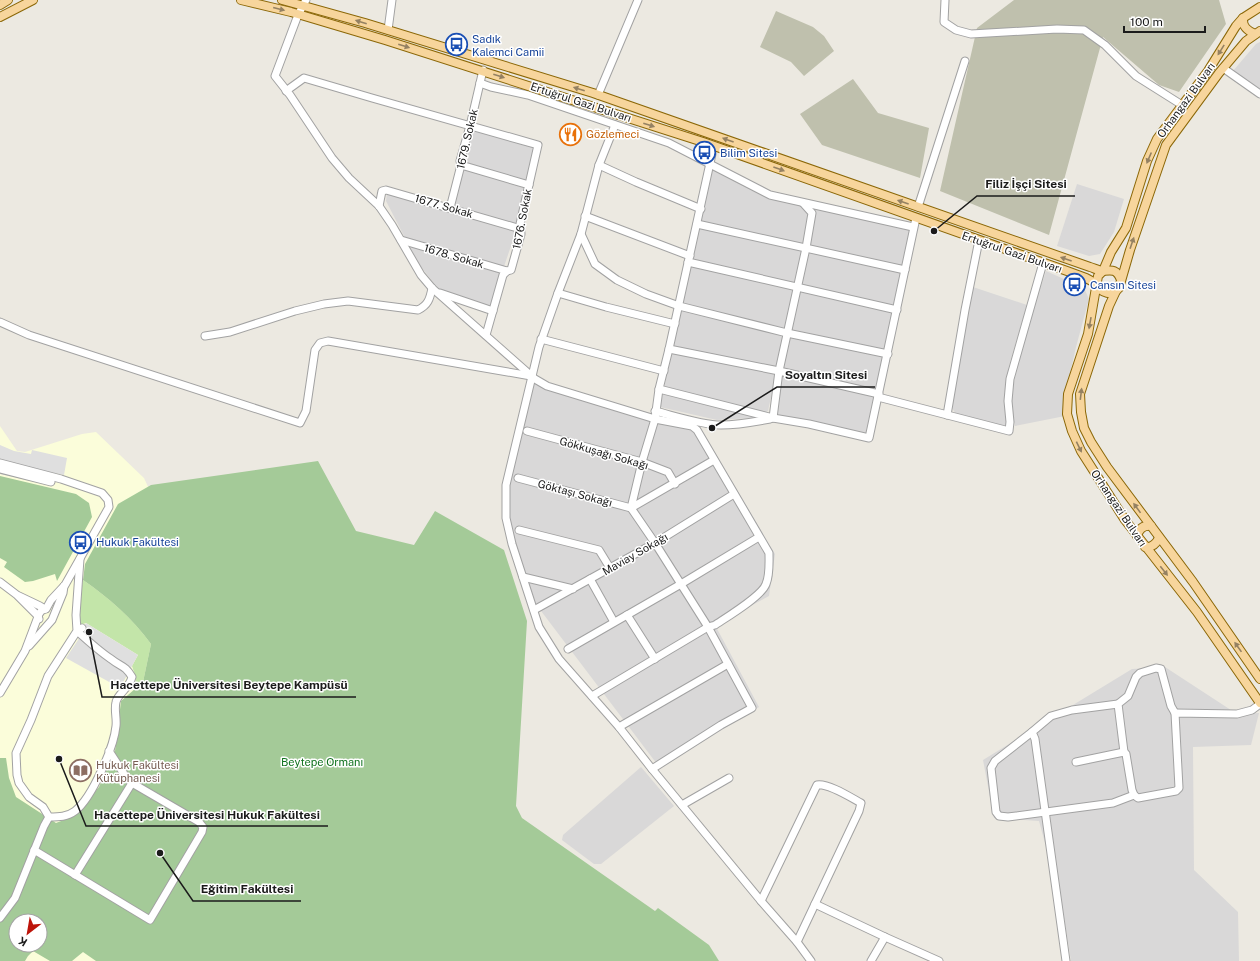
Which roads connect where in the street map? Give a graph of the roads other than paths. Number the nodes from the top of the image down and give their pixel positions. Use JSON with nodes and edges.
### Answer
{"nodes":[{"id":1,"x":8,"y":0,"type":"edge"},
{"id":2,"x":33,"y":0,"type":"edge"},
{"id":3,"x":241,"y":0,"type":"edge"},
{"id":4,"x":282,"y":0,"type":"edge"},
{"id":5,"x":392,"y":0,"type":"edge"},
{"id":6,"x":638,"y":0,"type":"edge"},
{"id":7,"x":945,"y":0,"type":"edge"},
{"id":8,"x":304,"y":3,"type":"edge"},
{"id":9,"x":0,"y":4,"type":"edge"},
{"id":10,"x":1259,"y":9,"type":"edge"},
{"id":11,"x":298,"y":15,"type":"junction"},
{"id":12,"x":0,"y":17,"type":"edge"},
{"id":13,"x":1243,"y":18,"type":"junction"},
{"id":14,"x":388,"y":30,"type":"junction"},
{"id":15,"x":1258,"y":32,"type":"edge"},
{"id":16,"x":965,"y":61,"type":"dead end"},
{"id":17,"x":1223,"y":68,"type":"junction"},
{"id":18,"x":483,"y":70,"type":"junction"},
{"id":19,"x":480,"y":83,"type":"junction"},
{"id":20,"x":286,"y":91,"type":"junction"},
{"id":21,"x":1260,"y":94,"type":"edge"},
{"id":22,"x":598,"y":95,"type":"junction"},
{"id":23,"x":1182,"y":105,"type":"junction"},
{"id":24,"x":615,"y":125,"type":"junction"},
{"id":25,"x":470,"y":126,"type":"junction"},
{"id":26,"x":703,"y":142,"type":"junction"},
{"id":27,"x":725,"y":150,"type":"junction"},
{"id":28,"x":712,"y":154,"type":"junction"},
{"id":29,"x":599,"y":164,"type":"junction"},
{"id":30,"x":709,"y":164,"type":"junction"},
{"id":31,"x":461,"y":165,"type":"junction"},
{"id":32,"x":529,"y":185,"type":"junction"},
{"id":33,"x":803,"y":203,"type":"junction"},
{"id":34,"x":379,"y":206,"type":"junction"},
{"id":35,"x":918,"y":207,"type":"junction"},
{"id":36,"x":450,"y":208,"type":"junction"},
{"id":37,"x":701,"y":208,"type":"junction"},
{"id":38,"x":585,"y":216,"type":"junction"},
{"id":39,"x":916,"y":218,"type":"junction"},
{"id":40,"x":697,"y":224,"type":"junction"},
{"id":41,"x":913,"y":227,"type":"junction"},
{"id":42,"x":521,"y":229,"type":"junction"},
{"id":43,"x":582,"y":234,"type":"junction"},
{"id":44,"x":401,"y":240,"type":"junction"},
{"id":45,"x":979,"y":240,"type":"junction"},
{"id":46,"x":806,"y":248,"type":"junction"},
{"id":47,"x":689,"y":259,"type":"junction"},
{"id":48,"x":1044,"y":263,"type":"junction"},
{"id":49,"x":905,"y":270,"type":"junction"},
{"id":50,"x":507,"y":271,"type":"junction"},
{"id":51,"x":1103,"y":271,"type":"junction"},
{"id":52,"x":1121,"y":280,"type":"junction"},
{"id":53,"x":1097,"y":284,"type":"junction"},
{"id":54,"x":798,"y":287,"type":"junction"},
{"id":55,"x":434,"y":290,"type":"junction"},
{"id":56,"x":1116,"y":291,"type":"junction"},
{"id":57,"x":558,"y":293,"type":"junction"},
{"id":58,"x":679,"y":306,"type":"junction"},
{"id":59,"x":897,"y":310,"type":"junction"},
{"id":60,"x":493,"y":311,"type":"junction"},
{"id":61,"x":0,"y":322,"type":"edge"},
{"id":62,"x":675,"y":324,"type":"junction"},
{"id":63,"x":787,"y":333,"type":"junction"},
{"id":64,"x":486,"y":335,"type":"junction"},
{"id":65,"x":205,"y":336,"type":"dead end"},
{"id":66,"x":541,"y":339,"type":"junction"},
{"id":67,"x":669,"y":349,"type":"junction"},
{"id":68,"x":888,"y":354,"type":"junction"},
{"id":69,"x":664,"y":370,"type":"junction"},
{"id":70,"x":780,"y":371,"type":"junction"},
{"id":71,"x":532,"y":376,"type":"junction"},
{"id":72,"x":659,"y":389,"type":"junction"},
{"id":73,"x":879,"y":396,"type":"junction"},
{"id":74,"x":655,"y":411,"type":"junction"},
{"id":75,"x":947,"y":415,"type":"junction"},
{"id":76,"x":773,"y":418,"type":"junction"},
{"id":77,"x":655,"y":419,"type":"junction"},
{"id":78,"x":527,"y":431,"type":"dead end"},
{"id":79,"x":714,"y":460,"type":"junction"},
{"id":80,"x":642,"y":462,"type":"junction"},
{"id":81,"x":0,"y":463,"type":"edge"},
{"id":82,"x":0,"y":469,"type":"edge"},
{"id":83,"x":518,"y":478,"type":"dead end"},
{"id":84,"x":674,"y":484,"type":"junction"},
{"id":85,"x":79,"y":485,"type":"junction"},
{"id":86,"x":734,"y":494,"type":"junction"},
{"id":87,"x":631,"y":508,"type":"junction"},
{"id":88,"x":1151,"y":526,"type":"junction"},
{"id":89,"x":519,"y":530,"type":"dead end"},
{"id":90,"x":1137,"y":536,"type":"junction"},
{"id":91,"x":759,"y":537,"type":"junction"},
{"id":92,"x":1159,"y":538,"type":"junction"},
{"id":93,"x":655,"y":543,"type":"junction"},
{"id":94,"x":1145,"y":547,"type":"junction"},
{"id":95,"x":80,"y":559,"type":"junction"},
{"id":96,"x":610,"y":568,"type":"junction"},
{"id":97,"x":523,"y":578,"type":"junction"},
{"id":98,"x":590,"y":579,"type":"junction"},
{"id":99,"x":0,"y":582,"type":"edge"},
{"id":100,"x":681,"y":584,"type":"junction"},
{"id":101,"x":65,"y":585,"type":"junction"},
{"id":102,"x":573,"y":589,"type":"junction"},
{"id":103,"x":17,"y":595,"type":"junction"},
{"id":104,"x":45,"y":609,"type":"junction"},
{"id":105,"x":534,"y":610,"type":"junction"},
{"id":106,"x":52,"y":615,"type":"junction"},
{"id":107,"x":627,"y":615,"type":"junction"},
{"id":108,"x":38,"y":616,"type":"junction"},
{"id":109,"x":614,"y":622,"type":"junction"},
{"id":110,"x":48,"y":623,"type":"junction"},
{"id":111,"x":708,"y":628,"type":"junction"},
{"id":112,"x":80,"y":629,"type":"junction"},
{"id":113,"x":568,"y":649,"type":"dead end"},
{"id":114,"x":25,"y":651,"type":"junction"},
{"id":115,"x":655,"y":659,"type":"junction"},
{"id":116,"x":728,"y":664,"type":"junction"},
{"id":117,"x":1260,"y":679,"type":"edge"},
{"id":118,"x":0,"y":693,"type":"edge"},
{"id":119,"x":592,"y":696,"type":"junction"},
{"id":120,"x":1118,"y":704,"type":"junction"},
{"id":121,"x":1260,"y":704,"type":"edge"},
{"id":122,"x":1176,"y":713,"type":"junction"},
{"id":123,"x":619,"y":727,"type":"junction"},
{"id":124,"x":1032,"y":732,"type":"junction"},
{"id":125,"x":109,"y":751,"type":"junction"},
{"id":126,"x":1124,"y":752,"type":"junction"},
{"id":127,"x":1076,"y":762,"type":"dead end"},
{"id":128,"x":652,"y":769,"type":"junction"},
{"id":129,"x":729,"y":778,"type":"dead end"},
{"id":130,"x":132,"y":783,"type":"junction"},
{"id":131,"x":1134,"y":796,"type":"junction"},
{"id":132,"x":682,"y":805,"type":"junction"},
{"id":133,"x":1046,"y":813,"type":"junction"},
{"id":134,"x":49,"y":817,"type":"junction"},
{"id":135,"x":34,"y":850,"type":"junction"},
{"id":136,"x":75,"y":875,"type":"junction"},
{"id":137,"x":761,"y":901,"type":"junction"},
{"id":138,"x":815,"y":904,"type":"junction"},
{"id":139,"x":0,"y":918,"type":"edge"},
{"id":140,"x":884,"y":937,"type":"junction"},
{"id":141,"x":796,"y":942,"type":"junction"},
{"id":142,"x":811,"y":961,"type":"edge"},
{"id":143,"x":871,"y":961,"type":"edge"},
{"id":144,"x":939,"y":961,"type":"edge"},
{"id":145,"x":1066,"y":961,"type":"edge"}],
"edges":[{"from":1,"to":9,"type":"main road"},
{"from":2,"to":12,"type":"main road"},
{"from":3,"to":11,"type":"main road","name":"Ertuğrul Gazi Bulvarı","one_way":true},
{"from":4,"to":8,"type":"main road","name":"Ertuğrul Gazi Bulvarı"},
{"from":5,"to":14,"type":"street"},
{"from":6,"to":22,"type":"street"},
{"from":7,"to":23,"type":"street"},
{"from":8,"to":11,"type":"street"},
{"from":14,"to":8,"type":"main road","name":"Ertuğrul Gazi Bulvarı","one_way":true},
{"from":10,"to":13,"type":"main road","name":"Orhangazi Bulvarı"},
{"from":11,"to":18,"type":"main road","name":"Ertuğrul Gazi Bulvarı","one_way":true},
{"from":11,"to":20,"type":"street"},
{"from":13,"to":15,"type":"main road"},
{"from":13,"to":23,"type":"main road","name":"Orhangazi Bulvarı","one_way":true},
{"from":22,"to":14,"type":"main road","name":"Ertuğrul Gazi Bulvarı","one_way":true},
{"from":15,"to":17,"type":"main road","name":"Orhangazi Bulvarı"},
{"from":16,"to":35,"type":"street"},
{"from":17,"to":21,"type":"street"},
{"from":52,"to":17,"type":"main road","name":"Orhangazi Bulvarı","one_way":true},
{"from":18,"to":19,"type":"street","name":"1679. Sokak"},
{"from":18,"to":26,"type":"main road","name":"Ertuğrul Gazi Bulvarı","one_way":true},
{"from":19,"to":24,"type":"street"},
{"from":19,"to":25,"type":"street","name":"1679. Sokak"},
{"from":20,"to":25,"type":"street"},
{"from":20,"to":34,"type":"street"},
{"from":35,"to":22,"type":"main road","name":"Ertuğrul Gazi Bulvarı","one_way":true},
{"from":23,"to":51,"type":"main road","name":"Orhangazi Bulvarı","one_way":true},
{"from":24,"to":29,"type":"street"},
{"from":24,"to":30,"type":"street"},
{"from":25,"to":31,"type":"street","name":"1679. Sokak"},
{"from":25,"to":32,"type":"street","name":"1676. Sokak"},
{"from":26,"to":27,"type":"main road","name":"Ertuğrul Gazi Bulvarı"},
{"from":26,"to":28,"type":"street"},
{"from":27,"to":28,"type":"street"},
{"from":27,"to":39,"type":"main road","name":"Ertuğrul Gazi Bulvarı","one_way":true},
{"from":28,"to":30,"type":"street"},
{"from":29,"to":37,"type":"street"},
{"from":29,"to":38,"type":"street"},
{"from":30,"to":33,"type":"street"},
{"from":30,"to":37,"type":"street"},
{"from":31,"to":32,"type":"street"},
{"from":31,"to":36,"type":"street","name":"1679. Sokak"},
{"from":32,"to":42,"type":"street","name":"1676. Sokak"},
{"from":33,"to":41,"type":"street"},
{"from":33,"to":46,"type":"street"},
{"from":34,"to":36,"type":"street","name":"1677. Sokak"},
{"from":34,"to":44,"type":"street"},
{"from":51,"to":35,"type":"main road","name":"Ertuğrul Gazi Bulvarı","one_way":true},
{"from":36,"to":42,"type":"street","name":"1677. Sokak"},
{"from":37,"to":40,"type":"street"},
{"from":38,"to":43,"type":"street"},
{"from":38,"to":47,"type":"street"},
{"from":39,"to":41,"type":"street"},
{"from":39,"to":45,"type":"main road","name":"Ertuğrul Gazi Bulvarı"},
{"from":40,"to":46,"type":"street"},
{"from":40,"to":47,"type":"street"},
{"from":41,"to":49,"type":"street"},
{"from":42,"to":50,"type":"street","name":"1676. Sokak"},
{"from":43,"to":57,"type":"street"},
{"from":43,"to":58,"type":"street"},
{"from":44,"to":50,"type":"street","name":"1678. Sokak"},
{"from":44,"to":55,"type":"street"},
{"from":45,"to":48,"type":"main road","name":"Ertuğrul Gazi Bulvarı"},
{"from":45,"to":75,"type":"street"},
{"from":46,"to":49,"type":"street"},
{"from":46,"to":54,"type":"street"},
{"from":47,"to":54,"type":"street"},
{"from":47,"to":58,"type":"street"},
{"from":48,"to":53,"type":"main road","name":"Ertuğrul Gazi Bulvarı"},
{"from":48,"to":75,"type":"street"},
{"from":49,"to":59,"type":"street"},
{"from":50,"to":60,"type":"street","name":"1676. Sokak"},
{"from":51,"to":52,"type":"main road"},
{"from":51,"to":53,"type":"main road","name":"Orhangazi Bulvarı"},
{"from":52,"to":56,"type":"main road","name":"Orhangazi Bulvarı"},
{"from":53,"to":56,"type":"main road"},
{"from":53,"to":90,"type":"main road","name":"Orhangazi Bulvarı","one_way":true},
{"from":54,"to":59,"type":"street"},
{"from":54,"to":63,"type":"street"},
{"from":55,"to":60,"type":"street"},
{"from":55,"to":64,"type":"street"},
{"from":55,"to":65,"type":"street"},
{"from":88,"to":56,"type":"main road","name":"Orhangazi Bulvarı","one_way":true},
{"from":57,"to":62,"type":"street"},
{"from":57,"to":66,"type":"street"},
{"from":58,"to":62,"type":"street"},
{"from":58,"to":63,"type":"street"},
{"from":59,"to":68,"type":"street"},
{"from":60,"to":64,"type":"street","name":"1676. Sokak"},
{"from":61,"to":71,"type":"street"},
{"from":62,"to":67,"type":"street"},
{"from":63,"to":68,"type":"street"},
{"from":63,"to":70,"type":"street"},
{"from":64,"to":71,"type":"street"},
{"from":66,"to":69,"type":"street"},
{"from":66,"to":71,"type":"street"},
{"from":67,"to":69,"type":"street"},
{"from":67,"to":70,"type":"street"},
{"from":68,"to":73,"type":"street"},
{"from":69,"to":72,"type":"street"},
{"from":70,"to":73,"type":"street"},
{"from":70,"to":76,"type":"street"},
{"from":71,"to":77,"type":"street"},
{"from":71,"to":97,"type":"street"},
{"from":72,"to":74,"type":"street"},
{"from":72,"to":76,"type":"street"},
{"from":73,"to":75,"type":"street"},
{"from":73,"to":76,"type":"street"},
{"from":74,"to":76,"type":"street"},
{"from":74,"to":77,"type":"street"},
{"from":77,"to":79,"type":"street"},
{"from":77,"to":80,"type":"street"},
{"from":78,"to":80,"type":"street","name":"Gökkuşağı Sokağı"},
{"from":79,"to":84,"type":"street"},
{"from":79,"to":86,"type":"street"},
{"from":80,"to":84,"type":"street","name":"Gökkuşağı Sokağı"},
{"from":80,"to":87,"type":"street"},
{"from":81,"to":85,"type":"street"},
{"from":82,"to":85,"type":"street"},
{"from":83,"to":87,"type":"street","name":"Göktaşı Sokağı"},
{"from":84,"to":87,"type":"street"},
{"from":85,"to":95,"type":"street"},
{"from":86,"to":91,"type":"street"},
{"from":86,"to":93,"type":"street","name":"Maviay Sokağı"},
{"from":87,"to":93,"type":"street"},
{"from":88,"to":90,"type":"main road"},
{"from":88,"to":92,"type":"main road","name":"Orhangazi Bulvarı"},
{"from":89,"to":96,"type":"street"},
{"from":90,"to":94,"type":"main road","name":"Orhangazi Bulvarı"},
{"from":91,"to":100,"type":"street"},
{"from":91,"to":111,"type":"street"},
{"from":92,"to":94,"type":"main road"},
{"from":117,"to":92,"type":"main road","name":"Orhangazi Bulvarı","one_way":true},
{"from":93,"to":96,"type":"street","name":"Maviay Sokağı"},
{"from":93,"to":100,"type":"street"},
{"from":94,"to":121,"type":"main road","name":"Orhangazi Bulvarı","one_way":true},
{"from":95,"to":101,"type":"street"},
{"from":95,"to":112,"type":"street"},
{"from":96,"to":98,"type":"street","name":"Maviay Sokağı"},
{"from":97,"to":102,"type":"street"},
{"from":97,"to":105,"type":"street"},
{"from":98,"to":102,"type":"street","name":"Maviay Sokağı"},
{"from":98,"to":109,"type":"street"},
{"from":99,"to":103,"type":"street"},
{"from":100,"to":107,"type":"street"},
{"from":100,"to":111,"type":"street"},
{"from":101,"to":104,"type":"street"},
{"from":101,"to":106,"type":"street"},
{"from":102,"to":105,"type":"street","name":"Maviay Sokağı"},
{"from":103,"to":104,"type":"street"},
{"from":103,"to":108,"type":"street"},
{"from":104,"to":106,"type":"street"},
{"from":104,"to":108,"type":"street"},
{"from":105,"to":119,"type":"street"},
{"from":106,"to":110,"type":"street"},
{"from":107,"to":109,"type":"street"},
{"from":107,"to":115,"type":"street"},
{"from":108,"to":110,"type":"street"},
{"from":108,"to":114,"type":"street"},
{"from":109,"to":113,"type":"street"},
{"from":110,"to":114,"type":"street"},
{"from":111,"to":115,"type":"street"},
{"from":111,"to":116,"type":"street"},
{"from":112,"to":125,"type":"street"},
{"from":112,"to":134,"type":"street"},
{"from":114,"to":118,"type":"street"},
{"from":115,"to":119,"type":"street"},
{"from":116,"to":123,"type":"street"},
{"from":116,"to":128,"type":"street"},
{"from":119,"to":123,"type":"street"},
{"from":120,"to":122,"type":"street"},
{"from":120,"to":124,"type":"street"},
{"from":120,"to":126,"type":"street"},
{"from":121,"to":122,"type":"street"},
{"from":122,"to":131,"type":"street"},
{"from":123,"to":128,"type":"street"},
{"from":124,"to":133,"type":"street"},
{"from":124,"to":133,"type":"street"},
{"from":125,"to":130,"type":"street"},
{"from":125,"to":134,"type":"street"},
{"from":126,"to":127,"type":"street"},
{"from":126,"to":131,"type":"street"},
{"from":128,"to":132,"type":"street"},
{"from":129,"to":132,"type":"street"},
{"from":130,"to":136,"type":"street"},
{"from":130,"to":136,"type":"street"},
{"from":131,"to":133,"type":"street"},
{"from":132,"to":137,"type":"street"},
{"from":133,"to":145,"type":"street"},
{"from":134,"to":135,"type":"street"},
{"from":135,"to":136,"type":"street"},
{"from":135,"to":139,"type":"street"},
{"from":137,"to":138,"type":"street"},
{"from":137,"to":141,"type":"street"},
{"from":138,"to":140,"type":"street"},
{"from":138,"to":141,"type":"street"},
{"from":140,"to":143,"type":"street"},
{"from":140,"to":144,"type":"street"},
{"from":141,"to":142,"type":"street"}]}
